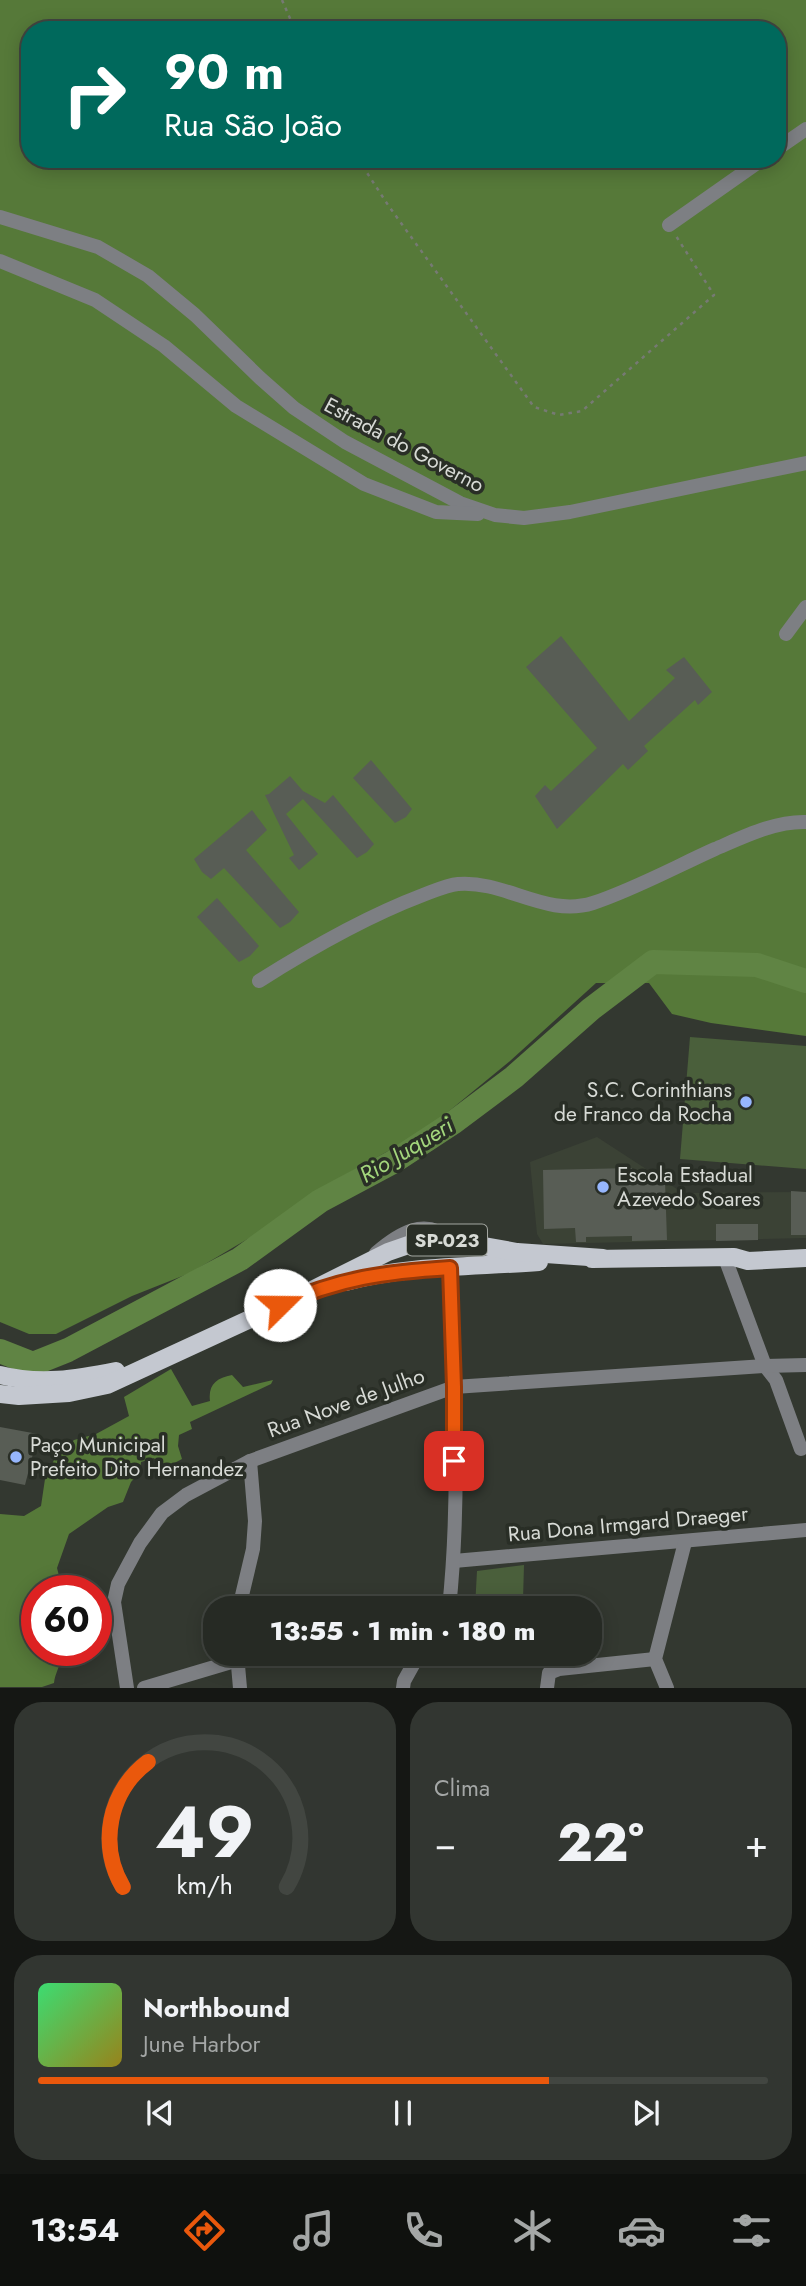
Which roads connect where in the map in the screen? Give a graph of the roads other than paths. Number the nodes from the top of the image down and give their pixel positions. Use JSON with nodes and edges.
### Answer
{"nodes":[{"id":1,"x":806,"y":129,"type":"edge"},
{"id":2,"x":786,"y":143,"type":"edge"},
{"id":3,"x":750,"y":168,"type":"edge"},
{"id":4,"x":0,"y":217,"type":"edge"},
{"id":5,"x":668,"y":225,"type":"road end"},
{"id":6,"x":0,"y":261,"type":"edge"},
{"id":7,"x":806,"y":463,"type":"edge"},
{"id":8,"x":495,"y":515,"type":"junction"},
{"id":9,"x":806,"y":607,"type":"edge"},
{"id":10,"x":786,"y":634,"type":"dead end"},
{"id":11,"x":806,"y":822,"type":"edge"},
{"id":12,"x":259,"y":981,"type":"dead end"},
{"id":13,"x":806,"y":1249,"type":"edge"},
{"id":14,"x":517,"y":1252,"type":"junction"},
{"id":15,"x":603,"y":1258,"type":"junction"},
{"id":16,"x":730,"y":1258,"type":"junction"},
{"id":17,"x":806,"y":1258,"type":"edge"},
{"id":18,"x":450,"y":1268,"type":"junction"},
{"id":19,"x":302,"y":1295,"type":"junction"},
{"id":20,"x":154,"y":1364,"type":"junction"},
{"id":21,"x":806,"y":1365,"type":"edge"},
{"id":22,"x":765,"y":1366,"type":"junction"},
{"id":23,"x":0,"y":1375,"type":"edge"},
{"id":24,"x":454,"y":1387,"type":"junction"},
{"id":25,"x":0,"y":1394,"type":"edge"},
{"id":26,"x":801,"y":1449,"type":"dead end"},
{"id":27,"x":250,"y":1461,"type":"junction"},
{"id":28,"x":806,"y":1531,"type":"edge"},
{"id":29,"x":685,"y":1542,"type":"junction"},
{"id":30,"x":454,"y":1561,"type":"junction"},
{"id":31,"x":242,"y":1596,"type":"edge"},
{"id":32,"x":450,"y":1596,"type":"edge"},
{"id":33,"x":655,"y":1659,"type":"junction"},
{"id":34,"x":211,"y":1666,"type":"edge"},
{"id":35,"x":239,"y":1666,"type":"edge"},
{"id":36,"x":412,"y":1666,"type":"edge"},
{"id":37,"x":127,"y":1688,"type":"edge"},
{"id":38,"x":144,"y":1688,"type":"edge"},
{"id":39,"x":240,"y":1688,"type":"edge"},
{"id":40,"x":403,"y":1688,"type":"edge"},
{"id":41,"x":547,"y":1688,"type":"edge"},
{"id":42,"x":667,"y":1688,"type":"edge"}],
"edges":[{"from":1,"to":2,"type":"street"},
{"from":3,"to":5,"type":"street"},
{"from":4,"to":8,"type":"street","name":"Estrada do Governo"},
{"from":6,"to":8,"type":"street"},
{"from":7,"to":8,"type":"street","name":"Estrada do Governo"},
{"from":9,"to":10,"type":"street"},
{"from":11,"to":12,"type":"street"},
{"from":13,"to":16,"type":"main road"},
{"from":14,"to":15,"type":"main road","number":"SP-023"},
{"from":14,"to":18,"type":"main road"},
{"from":14,"to":19,"type":"main road","number":"SP-023"},
{"from":15,"to":16,"type":"main road","number":"SP-023"},
{"from":15,"to":18,"type":"main road","number":"SP-023"},
{"from":16,"to":17,"type":"main road","number":"SP-023"},
{"from":16,"to":22,"type":"street"},
{"from":18,"to":19,"type":"main road","number":"SP-023"},
{"from":18,"to":24,"type":"street"},
{"from":19,"to":20,"type":"main road","number":"SP-023"},
{"from":20,"to":23,"type":"main road","number":"SP-023"},
{"from":20,"to":25,"type":"main road","number":"SP-023"},
{"from":21,"to":22,"type":"street","name":"Rua Nove de Julho"},
{"from":22,"to":24,"type":"street","name":"Rua Nove de Julho"},
{"from":22,"to":26,"type":"street"},
{"from":24,"to":27,"type":"street","name":"Rua Nove de Julho"},
{"from":24,"to":30,"type":"street"},
{"from":27,"to":31,"type":"street"},
{"from":27,"to":37,"type":"street","name":"Rua Nove de Julho"},
{"from":28,"to":29,"type":"street","name":"Rua Dona Irmgard Draeger"},
{"from":29,"to":30,"type":"street","name":"Rua Dona Irmgard Draeger"},
{"from":29,"to":33,"type":"street"},
{"from":30,"to":32,"type":"street"},
{"from":33,"to":41,"type":"street"},
{"from":33,"to":42,"type":"street"},
{"from":34,"to":38,"type":"street"},
{"from":35,"to":39,"type":"street"},
{"from":36,"to":40,"type":"street"}]}
